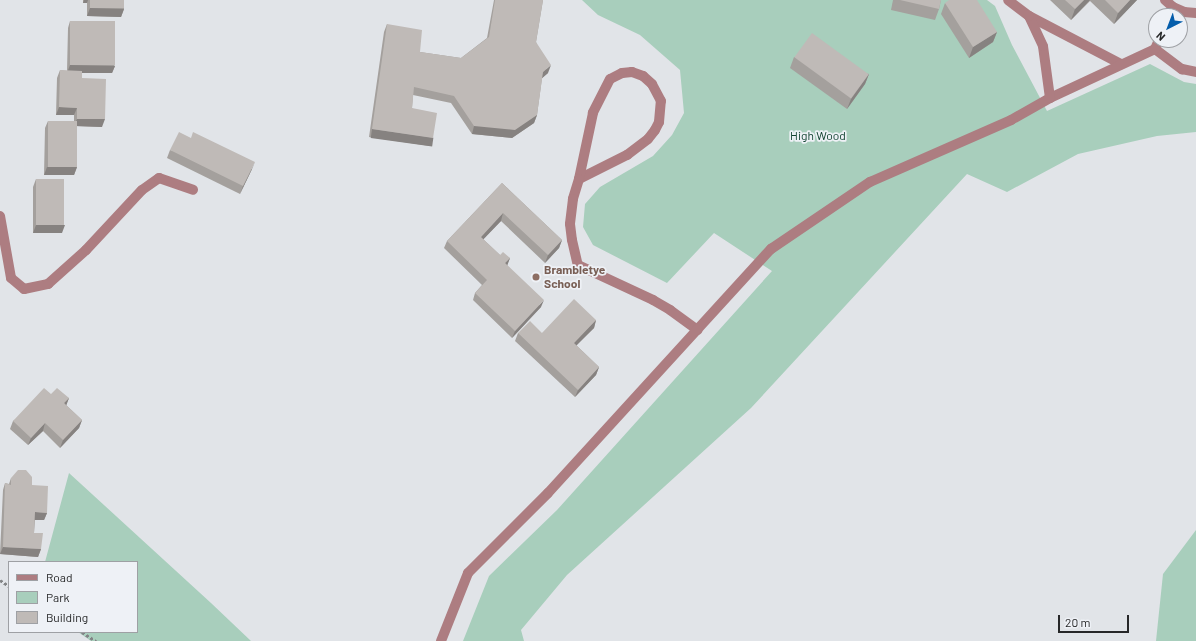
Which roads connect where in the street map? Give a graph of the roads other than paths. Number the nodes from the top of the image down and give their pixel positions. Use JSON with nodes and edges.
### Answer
{"nodes":[{"id":1,"x":1008,"y":0,"type":"edge"},
{"id":2,"x":1029,"y":16,"type":"junction"},
{"id":3,"x":1151,"y":48,"type":"edge"},
{"id":4,"x":1160,"y":48,"type":"edge"},
{"id":5,"x":1121,"y":64,"type":"junction"},
{"id":6,"x":1196,"y":72,"type":"edge"},
{"id":7,"x":1050,"y":98,"type":"junction"},
{"id":8,"x":579,"y":180,"type":"junction"},
{"id":9,"x":193,"y":190,"type":"dead end"},
{"id":10,"x":0,"y":216,"type":"edge"},
{"id":11,"x":698,"y":330,"type":"junction"},
{"id":12,"x":441,"y":641,"type":"edge"}],
"edges":[{"from":1,"to":2,"type":"lane"},
{"from":2,"to":5,"type":"lane"},
{"from":2,"to":7,"type":"lane"},
{"from":3,"to":5,"type":"lane"},
{"from":4,"to":6,"type":"lane"},
{"from":5,"to":7,"type":"lane"},
{"from":7,"to":11,"type":"lane"},
{"from":8,"to":8,"type":"lane"},
{"from":8,"to":11,"type":"lane"},
{"from":9,"to":10,"type":"lane"},
{"from":11,"to":12,"type":"lane"}]}
